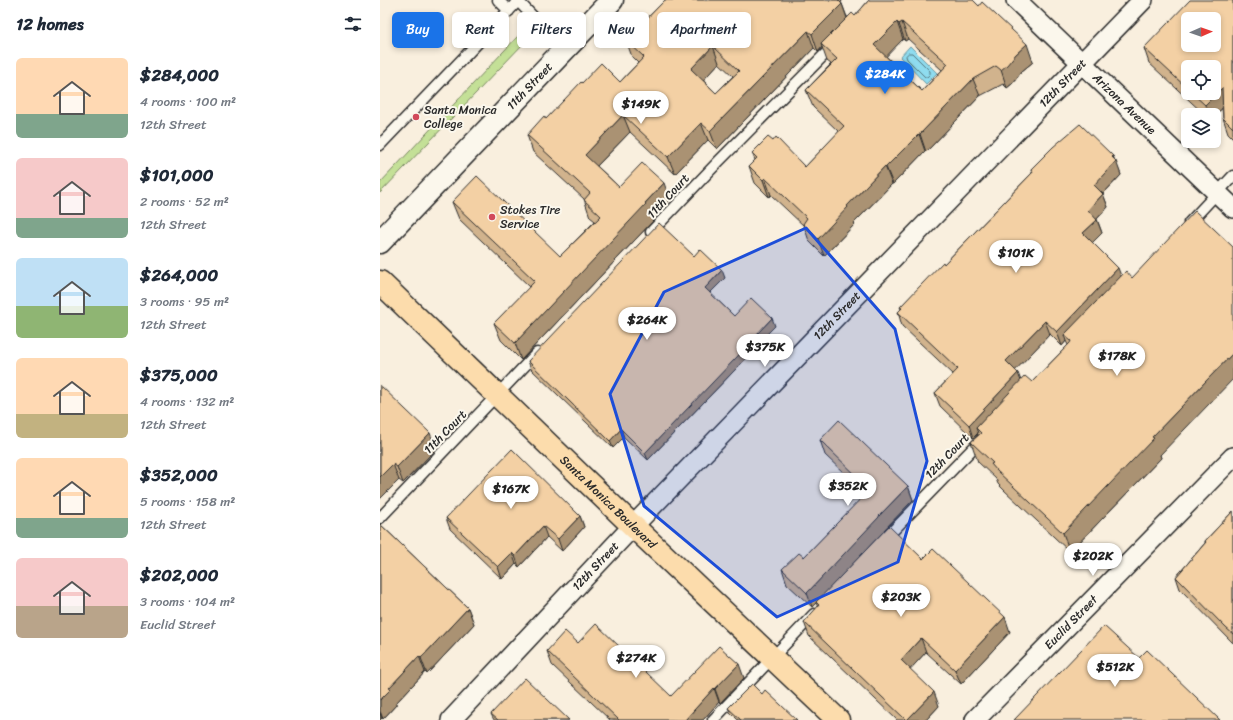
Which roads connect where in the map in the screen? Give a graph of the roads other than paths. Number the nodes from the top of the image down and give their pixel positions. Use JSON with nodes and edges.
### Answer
{"nodes":[{"id":1,"x":498,"y":0,"type":"edge"},
{"id":2,"x":612,"y":0,"type":"edge"},
{"id":3,"x":1016,"y":0,"type":"edge"},
{"id":4,"x":1143,"y":0,"type":"edge"},
{"id":5,"x":508,"y":11,"type":"junction"},
{"id":6,"x":840,"y":39,"type":"edge"},
{"id":7,"x":565,"y":50,"type":"junction"},
{"id":8,"x":1083,"y":64,"type":"junction"},
{"id":9,"x":380,"y":145,"type":"edge"},
{"id":10,"x":1233,"y":176,"type":"edge"},
{"id":11,"x":1217,"y":193,"type":"junction"},
{"id":12,"x":1233,"y":208,"type":"edge"},
{"id":13,"x":1184,"y":227,"type":"edge"},
{"id":14,"x":644,"y":240,"type":"edge"},
{"id":15,"x":380,"y":242,"type":"edge"},
{"id":16,"x":380,"y":282,"type":"edge"},
{"id":17,"x":546,"y":344,"type":"edge"},
{"id":18,"x":498,"y":395,"type":"junction"},
{"id":19,"x":991,"y":430,"type":"edge"},
{"id":20,"x":1233,"y":456,"type":"edge"},
{"id":21,"x":380,"y":518,"type":"edge"},
{"id":22,"x":633,"y":526,"type":"junction"},
{"id":23,"x":876,"y":549,"type":"edge"},
{"id":24,"x":823,"y":605,"type":"edge"},
{"id":25,"x":773,"y":657,"type":"junction"},
{"id":26,"x":451,"y":720,"type":"edge"},
{"id":27,"x":712,"y":720,"type":"edge"},
{"id":28,"x":838,"y":720,"type":"edge"},
{"id":29,"x":976,"y":720,"type":"edge"}],
"edges":[{"from":1,"to":5,"type":"lane"},
{"from":2,"to":7,"type":"street","name":"11th Street"},
{"from":3,"to":8,"type":"street","name":"Arizona Avenue"},
{"from":4,"to":8,"type":"street","name":"12th Street"},
{"from":5,"to":7,"type":"lane"},
{"from":5,"to":9,"type":"lane"},
{"from":6,"to":14,"type":"lane","name":"11th Court"},
{"from":7,"to":15,"type":"street","name":"11th Street"},
{"from":8,"to":11,"type":"street","name":"Arizona Avenue"},
{"from":8,"to":22,"type":"street","name":"12th Street"},
{"from":10,"to":11,"type":"lane"},
{"from":11,"to":12,"type":"street","name":"Arizona Avenue"},
{"from":11,"to":13,"type":"lane"},
{"from":16,"to":18,"type":"main road","name":"Santa Monica Boulevard"},
{"from":17,"to":18,"type":"lane","name":"11th Court"},
{"from":18,"to":21,"type":"lane","name":"11th Court"},
{"from":18,"to":22,"type":"main road","name":"Santa Monica Boulevard"},
{"from":19,"to":23,"type":"lane","name":"12th Court"},
{"from":20,"to":29,"type":"street","name":"Euclid Street"},
{"from":22,"to":25,"type":"main road","name":"Santa Monica Boulevard"},
{"from":22,"to":26,"type":"street","name":"12th Street"},
{"from":24,"to":25,"type":"lane"},
{"from":25,"to":27,"type":"lane"},
{"from":25,"to":28,"type":"main road","name":"Santa Monica Boulevard"}]}
